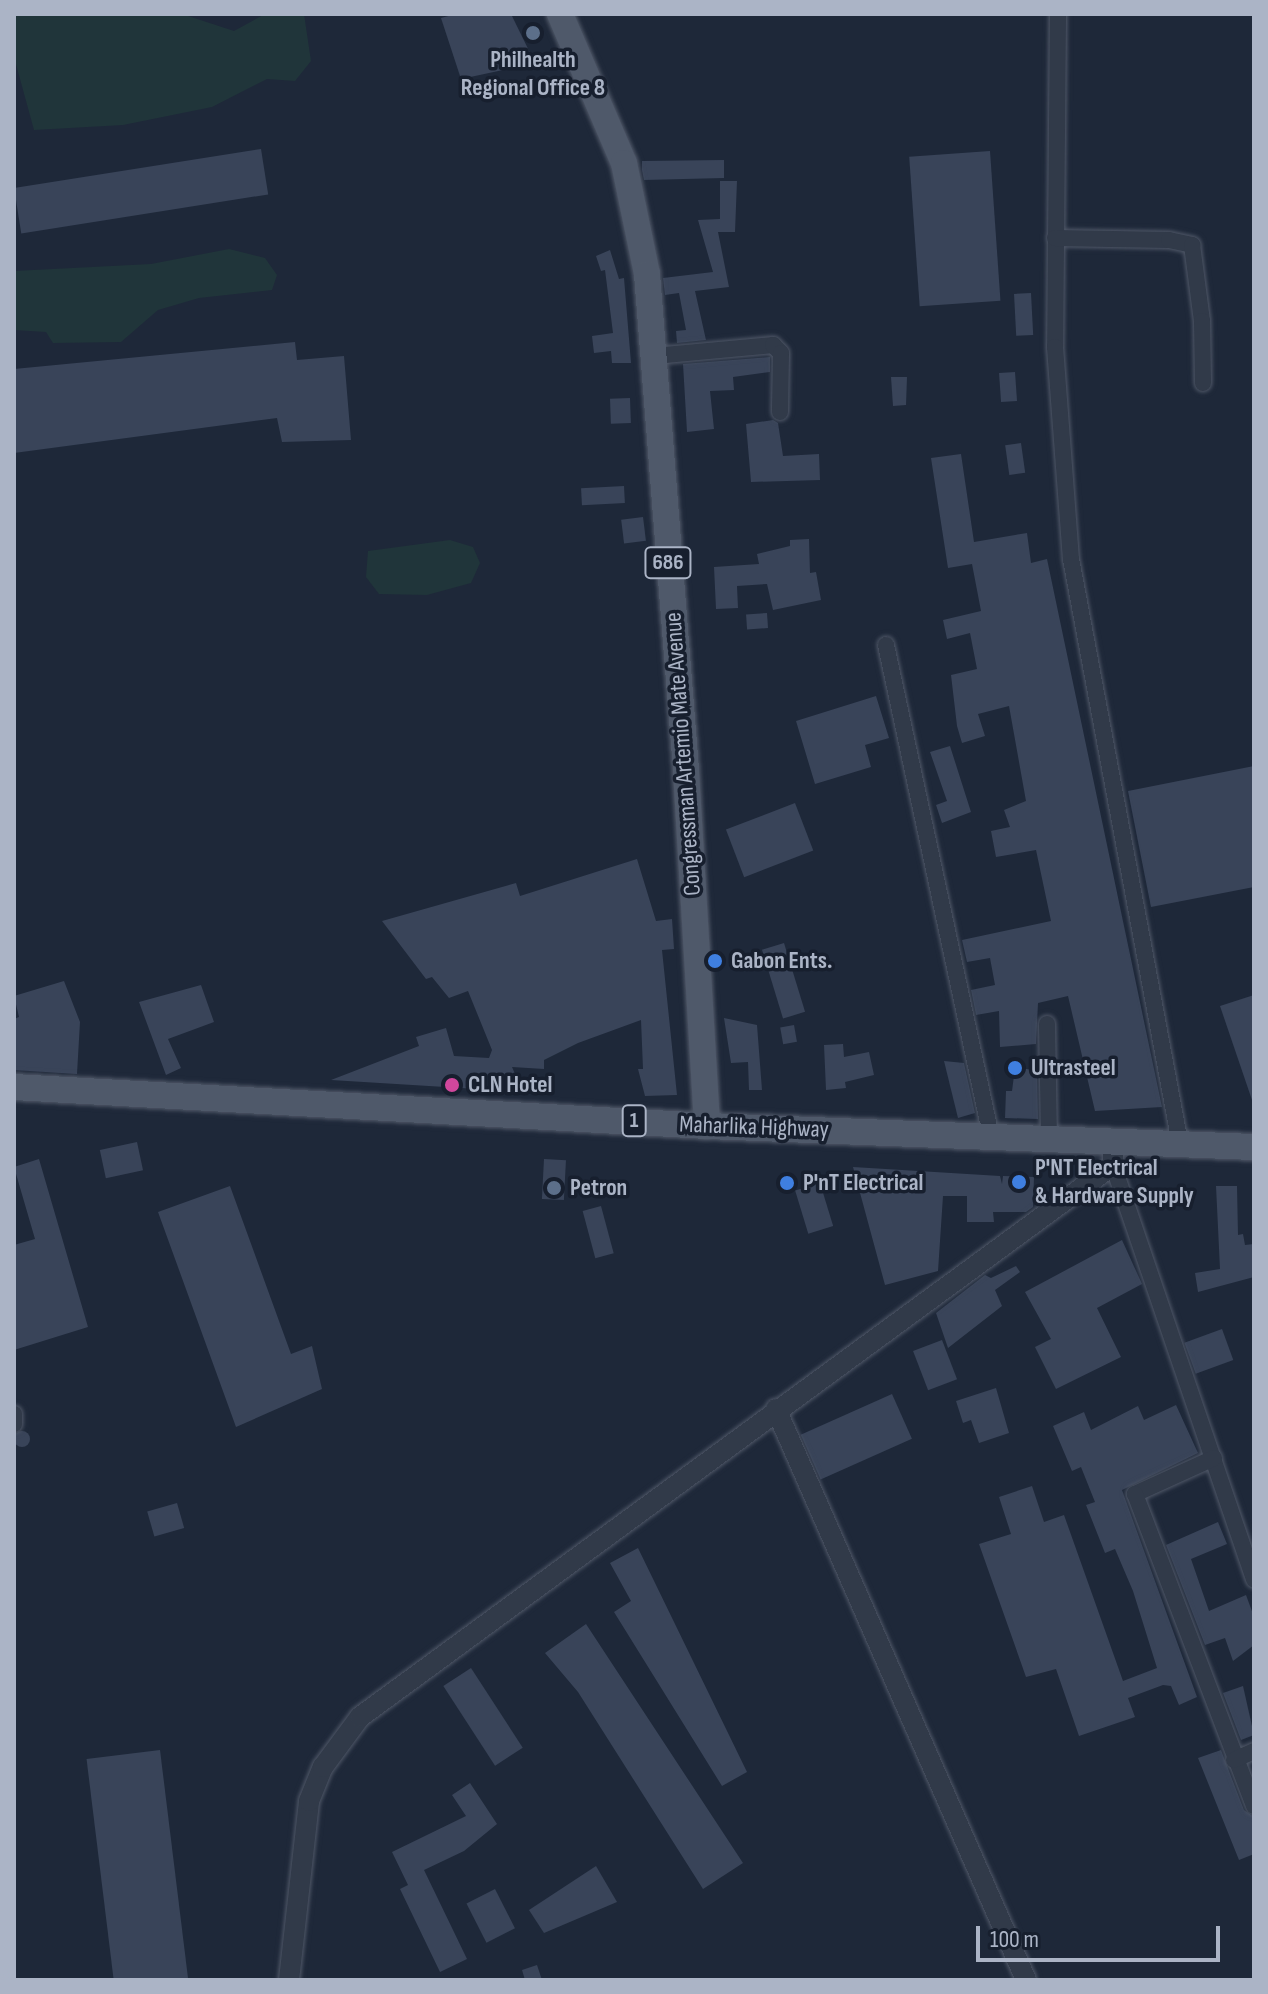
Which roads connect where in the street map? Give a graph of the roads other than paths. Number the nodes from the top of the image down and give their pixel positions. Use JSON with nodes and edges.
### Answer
{"nodes":[{"id":1,"x":560,"y":14,"type":"edge"},
{"id":2,"x":1058,"y":14,"type":"edge"},
{"id":3,"x":1055,"y":238,"type":"junction"},
{"id":4,"x":654,"y":356,"type":"junction"},
{"id":5,"x":1203,"y":383,"type":"dead end"},
{"id":6,"x":780,"y":412,"type":"dead end"},
{"id":7,"x":886,"y":645,"type":"dead end"},
{"id":8,"x":1047,"y":1024,"type":"dead end"},
{"id":9,"x":14,"y":1087,"type":"edge"},
{"id":10,"x":707,"y":1126,"type":"junction"},
{"id":11,"x":991,"y":1136,"type":"junction"},
{"id":12,"x":1049,"y":1138,"type":"junction"},
{"id":13,"x":1180,"y":1143,"type":"junction"},
{"id":14,"x":1254,"y":1147,"type":"edge"},
{"id":15,"x":1113,"y":1152,"type":"junction"},
{"id":16,"x":776,"y":1409,"type":"junction"},
{"id":17,"x":14,"y":1414,"type":"edge"},
{"id":18,"x":14,"y":1424,"type":"edge"},
{"id":19,"x":1214,"y":1458,"type":"junction"},
{"id":20,"x":1254,"y":1580,"type":"edge"},
{"id":21,"x":1254,"y":1751,"type":"edge"},
{"id":22,"x":1234,"y":1760,"type":"junction"},
{"id":23,"x":1254,"y":1806,"type":"edge"},
{"id":24,"x":289,"y":1980,"type":"edge"},
{"id":25,"x":1026,"y":1980,"type":"edge"}],
"edges":[{"from":1,"to":4,"type":"main road","name":"Congressman Artemio Mate Avenue","number":"686"},
{"from":2,"to":3,"type":"street"},
{"from":3,"to":5,"type":"street"},
{"from":3,"to":13,"type":"street"},
{"from":4,"to":6,"type":"street"},
{"from":4,"to":10,"type":"main road","name":"Congressman Artemio Mate Avenue","number":"686"},
{"from":7,"to":11,"type":"street"},
{"from":8,"to":12,"type":"street"},
{"from":9,"to":10,"type":"main road","name":"Maharlika Highway","number":"1"},
{"from":10,"to":11,"type":"main road","name":"Maharlika Highway","number":"1"},
{"from":11,"to":12,"type":"main road","name":"Maharlika Highway","number":"1"},
{"from":12,"to":15,"type":"main road","name":"Maharlika Highway","number":"1"},
{"from":13,"to":14,"type":"main road","name":"Maharlika Highway","number":"1"},
{"from":13,"to":15,"type":"main road","name":"Maharlika Highway","number":"1"},
{"from":15,"to":16,"type":"street"},
{"from":15,"to":19,"type":"street"},
{"from":16,"to":24,"type":"street"},
{"from":16,"to":25,"type":"street"},
{"from":17,"to":18,"type":"street"},
{"from":19,"to":20,"type":"street"},
{"from":19,"to":22,"type":"street"},
{"from":21,"to":22,"type":"street"},
{"from":22,"to":23,"type":"street"}]}
